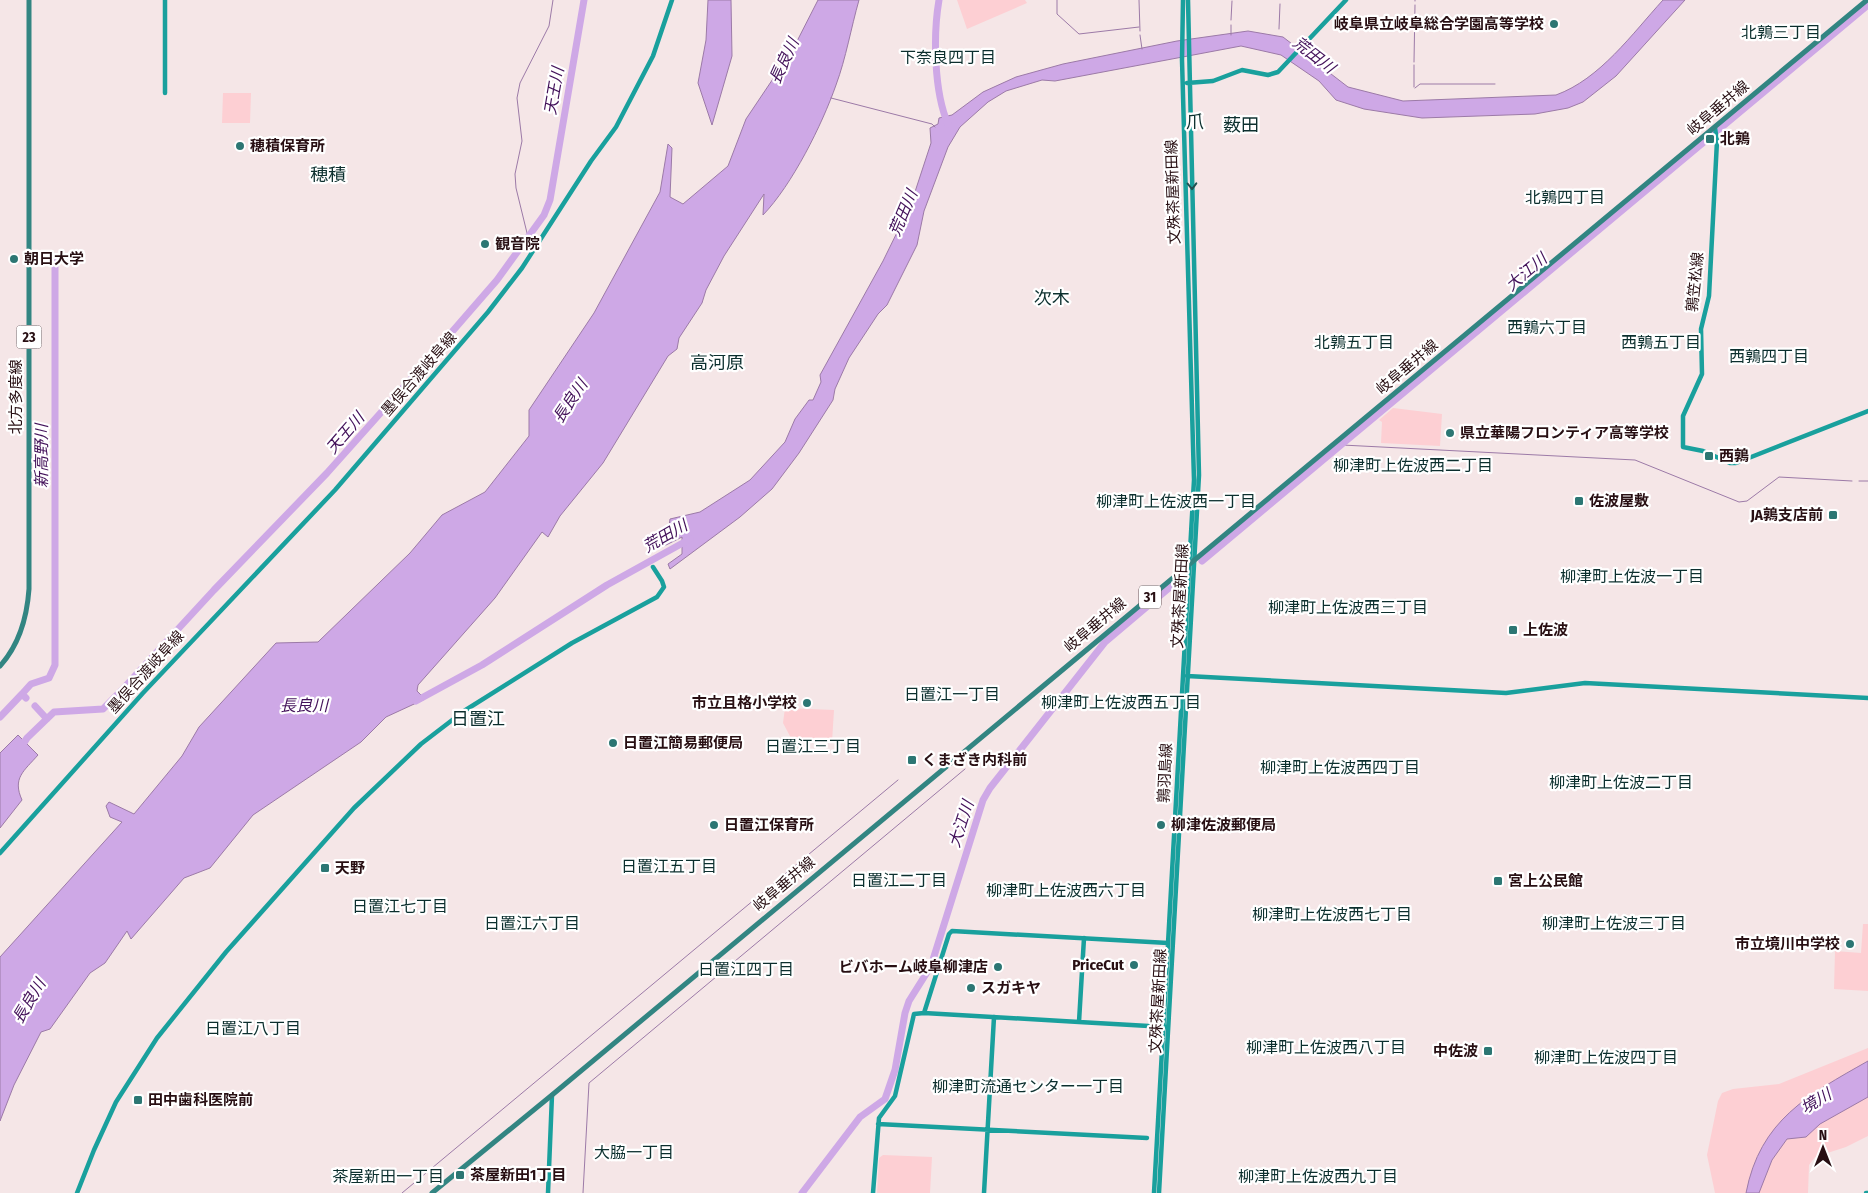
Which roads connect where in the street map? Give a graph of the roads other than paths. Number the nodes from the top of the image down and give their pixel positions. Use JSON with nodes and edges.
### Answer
{"nodes":[{"id":1,"x":29,"y":0,"type":"edge"},
{"id":2,"x":165,"y":0,"type":"edge"},
{"id":3,"x":672,"y":0,"type":"edge"},
{"id":4,"x":1183,"y":0,"type":"edge"},
{"id":5,"x":1188,"y":0,"type":"edge"},
{"id":6,"x":1346,"y":0,"type":"edge"},
{"id":7,"x":1867,"y":0,"type":"edge"},
{"id":8,"x":1185,"y":60,"type":"junction"},
{"id":9,"x":1186,"y":83,"type":"junction"},
{"id":10,"x":165,"y":93,"type":"dead end"},
{"id":11,"x":1186,"y":93,"type":"junction"},
{"id":12,"x":1716,"y":130,"type":"junction"},
{"id":13,"x":1868,"y":411,"type":"edge"},
{"id":14,"x":1192,"y":562,"type":"junction"},
{"id":15,"x":654,"y":567,"type":"dead end"},
{"id":16,"x":0,"y":666,"type":"edge"},
{"id":17,"x":1186,"y":676,"type":"junction"},
{"id":18,"x":1868,"y":698,"type":"edge"},
{"id":19,"x":0,"y":853,"type":"edge"},
{"id":20,"x":1084,"y":938,"type":"junction"},
{"id":21,"x":1168,"y":943,"type":"junction"},
{"id":22,"x":924,"y":1013,"type":"junction"},
{"id":23,"x":994,"y":1018,"type":"junction"},
{"id":24,"x":1079,"y":1022,"type":"junction"},
{"id":25,"x":1166,"y":1027,"type":"junction"},
{"id":26,"x":552,"y":1095,"type":"junction"},
{"id":27,"x":878,"y":1124,"type":"junction"},
{"id":28,"x":988,"y":1130,"type":"junction"},
{"id":29,"x":1147,"y":1138,"type":"dead end"},
{"id":30,"x":77,"y":1193,"type":"edge"},
{"id":31,"x":432,"y":1193,"type":"edge"},
{"id":32,"x":548,"y":1193,"type":"edge"},
{"id":33,"x":873,"y":1193,"type":"edge"},
{"id":34,"x":984,"y":1193,"type":"edge"},
{"id":35,"x":1154,"y":1193,"type":"edge"},
{"id":36,"x":1159,"y":1193,"type":"edge"}],
"edges":[{"from":1,"to":16,"type":"main road","name":"北方多度線","number":"23"},
{"from":2,"to":10,"type":"main road"},
{"from":3,"to":19,"type":"main road","name":"墨俣合渡岐阜線"},
{"from":4,"to":8,"type":"main road","name":"文殊茶屋新田線"},
{"from":5,"to":8,"type":"main road","name":"文殊茶屋新田線"},
{"from":6,"to":9,"type":"main road"},
{"from":7,"to":12,"type":"main road","name":"岐阜垂井線","number":"31"},
{"from":8,"to":9,"type":"main road","name":"文殊茶屋新田線"},
{"from":9,"to":11,"type":"main road","name":"文殊茶屋新田線"},
{"from":11,"to":14,"type":"main road","name":"文殊茶屋新田線"},
{"from":11,"to":14,"type":"main road","name":"文殊茶屋新田線","one_way":true},
{"from":12,"to":13,"type":"main road","name":"鶉笠松線"},
{"from":12,"to":14,"type":"main road","name":"岐阜垂井線","number":"31"},
{"from":14,"to":17,"type":"main road","name":"鶉羽島線"},
{"from":14,"to":26,"type":"main road","name":"岐阜垂井線","number":"31"},
{"from":15,"to":30,"type":"main road"},
{"from":17,"to":18,"type":"main road"},
{"from":17,"to":21,"type":"main road","name":"鶉羽島線"},
{"from":17,"to":25,"type":"main road","name":"文殊茶屋新田線"},
{"from":20,"to":21,"type":"main road"},
{"from":20,"to":22,"type":"main road"},
{"from":20,"to":24,"type":"main road"},
{"from":21,"to":25,"type":"main road","name":"鶉羽島線"},
{"from":22,"to":23,"type":"main road"},
{"from":22,"to":27,"type":"main road"},
{"from":23,"to":24,"type":"main road"},
{"from":23,"to":28,"type":"main road"},
{"from":24,"to":25,"type":"main road"},
{"from":25,"to":35,"type":"main road","name":"鶉羽島線"},
{"from":25,"to":36,"type":"main road","name":"文殊茶屋新田線"},
{"from":26,"to":31,"type":"main road","name":"岐阜垂井線","number":"31"},
{"from":26,"to":32,"type":"main road"},
{"from":27,"to":28,"type":"main road"},
{"from":27,"to":33,"type":"main road"},
{"from":28,"to":29,"type":"main road"},
{"from":28,"to":34,"type":"main road"}]}
